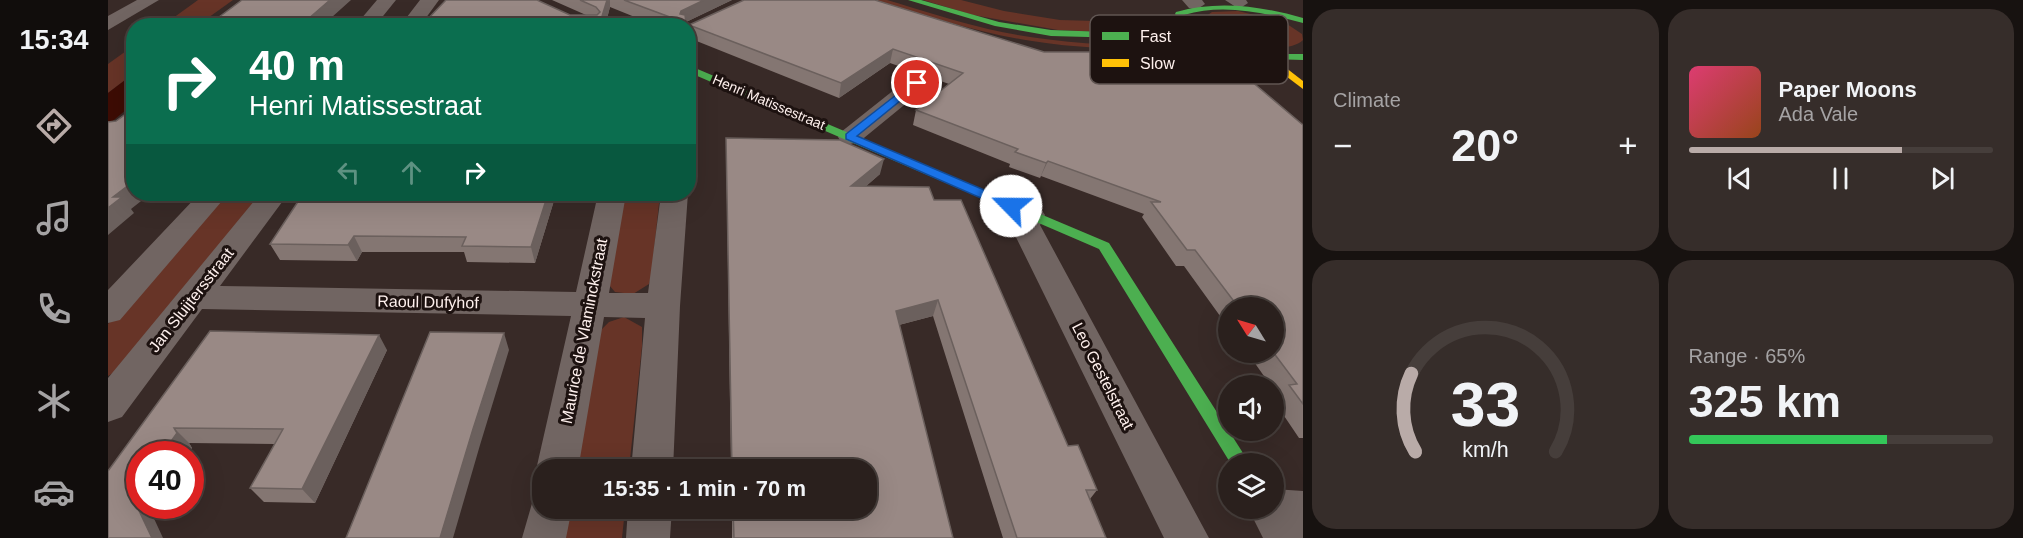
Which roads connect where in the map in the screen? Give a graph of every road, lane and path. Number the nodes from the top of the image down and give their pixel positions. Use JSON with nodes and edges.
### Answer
{"nodes":[{"id":1,"x":122,"y":0,"type":"edge"},
{"id":2,"x":150,"y":0,"type":"edge"},
{"id":3,"x":387,"y":0,"type":"edge"},
{"id":4,"x":430,"y":0,"type":"edge"},
{"id":5,"x":912,"y":0,"type":"edge"},
{"id":6,"x":1193,"y":2,"type":"edge"},
{"id":7,"x":1237,"y":2,"type":"edge"},
{"id":8,"x":108,"y":4,"type":"edge"},
{"id":9,"x":1180,"y":15,"type":"edge"},
{"id":10,"x":1284,"y":15,"type":"edge"},
{"id":11,"x":371,"y":18,"type":"edge"},
{"id":12,"x":415,"y":18,"type":"edge"},
{"id":13,"x":108,"y":24,"type":"edge"},
{"id":14,"x":1090,"y":36,"type":"edge"},
{"id":15,"x":1288,"y":57,"type":"edge"},
{"id":16,"x":1303,"y":57,"type":"edge"},
{"id":17,"x":1288,"y":74,"type":"edge"},
{"id":18,"x":696,"y":75,"type":"edge"},
{"id":19,"x":917,"y":83,"type":"dead end"},
{"id":20,"x":1303,"y":86,"type":"edge"},
{"id":21,"x":850,"y":137,"type":"junction"},
{"id":22,"x":207,"y":201,"type":"edge"},
{"id":23,"x":269,"y":201,"type":"edge"},
{"id":24,"x":611,"y":201,"type":"edge"},
{"id":25,"x":674,"y":201,"type":"edge"},
{"id":26,"x":1031,"y":215,"type":"junction"},
{"id":27,"x":194,"y":297,"type":"junction"},
{"id":28,"x":589,"y":305,"type":"junction"},
{"id":29,"x":663,"y":306,"type":"junction"},
{"id":30,"x":108,"y":311,"type":"edge"},
{"id":31,"x":108,"y":406,"type":"edge"},
{"id":32,"x":1234,"y":453,"type":"edge"},
{"id":33,"x":559,"y":459,"type":"edge"},
{"id":34,"x":653,"y":459,"type":"edge"},
{"id":35,"x":548,"y":519,"type":"edge"},
{"id":36,"x":649,"y":519,"type":"edge"},
{"id":37,"x":544,"y":538,"type":"edge"},
{"id":38,"x":648,"y":538,"type":"edge"},
{"id":39,"x":1187,"y":538,"type":"edge"}],
"edges":[{"from":1,"to":8,"type":"street"},
{"from":2,"to":13,"type":"street"},
{"from":3,"to":11,"type":"street"},
{"from":4,"to":12,"type":"street"},
{"from":5,"to":14,"type":"street"},
{"from":6,"to":7,"type":"street"},
{"from":6,"to":9,"type":"street"},
{"from":7,"to":10,"type":"street"},
{"from":15,"to":16,"type":"street"},
{"from":17,"to":20,"type":"street"},
{"from":18,"to":21,"type":"street","name":"Henri Matissestraat"},
{"from":19,"to":21,"type":"street"},
{"from":21,"to":26,"type":"street","name":"Henri Matissestraat"},
{"from":22,"to":30,"type":"street"},
{"from":23,"to":27,"type":"street","name":"Jan Sluijtersstraat"},
{"from":24,"to":28,"type":"street","name":"Maurice de Vlaminckstraat"},
{"from":25,"to":29,"type":"street"},
{"from":26,"to":32,"type":"street","name":"Henri Matissestraat"},
{"from":26,"to":39,"type":"street","name":"Leo Gestelstraat"},
{"from":27,"to":28,"type":"street","name":"Raoul Dufyhof"},
{"from":27,"to":31,"type":"street","name":"Jan Sluijtersstraat"},
{"from":28,"to":29,"type":"street","name":"Raoul Dufyhof"},
{"from":28,"to":33,"type":"street","name":"Maurice de Vlaminckstraat"},
{"from":29,"to":34,"type":"street"},
{"from":35,"to":37,"type":"street"},
{"from":36,"to":38,"type":"street"}]}
